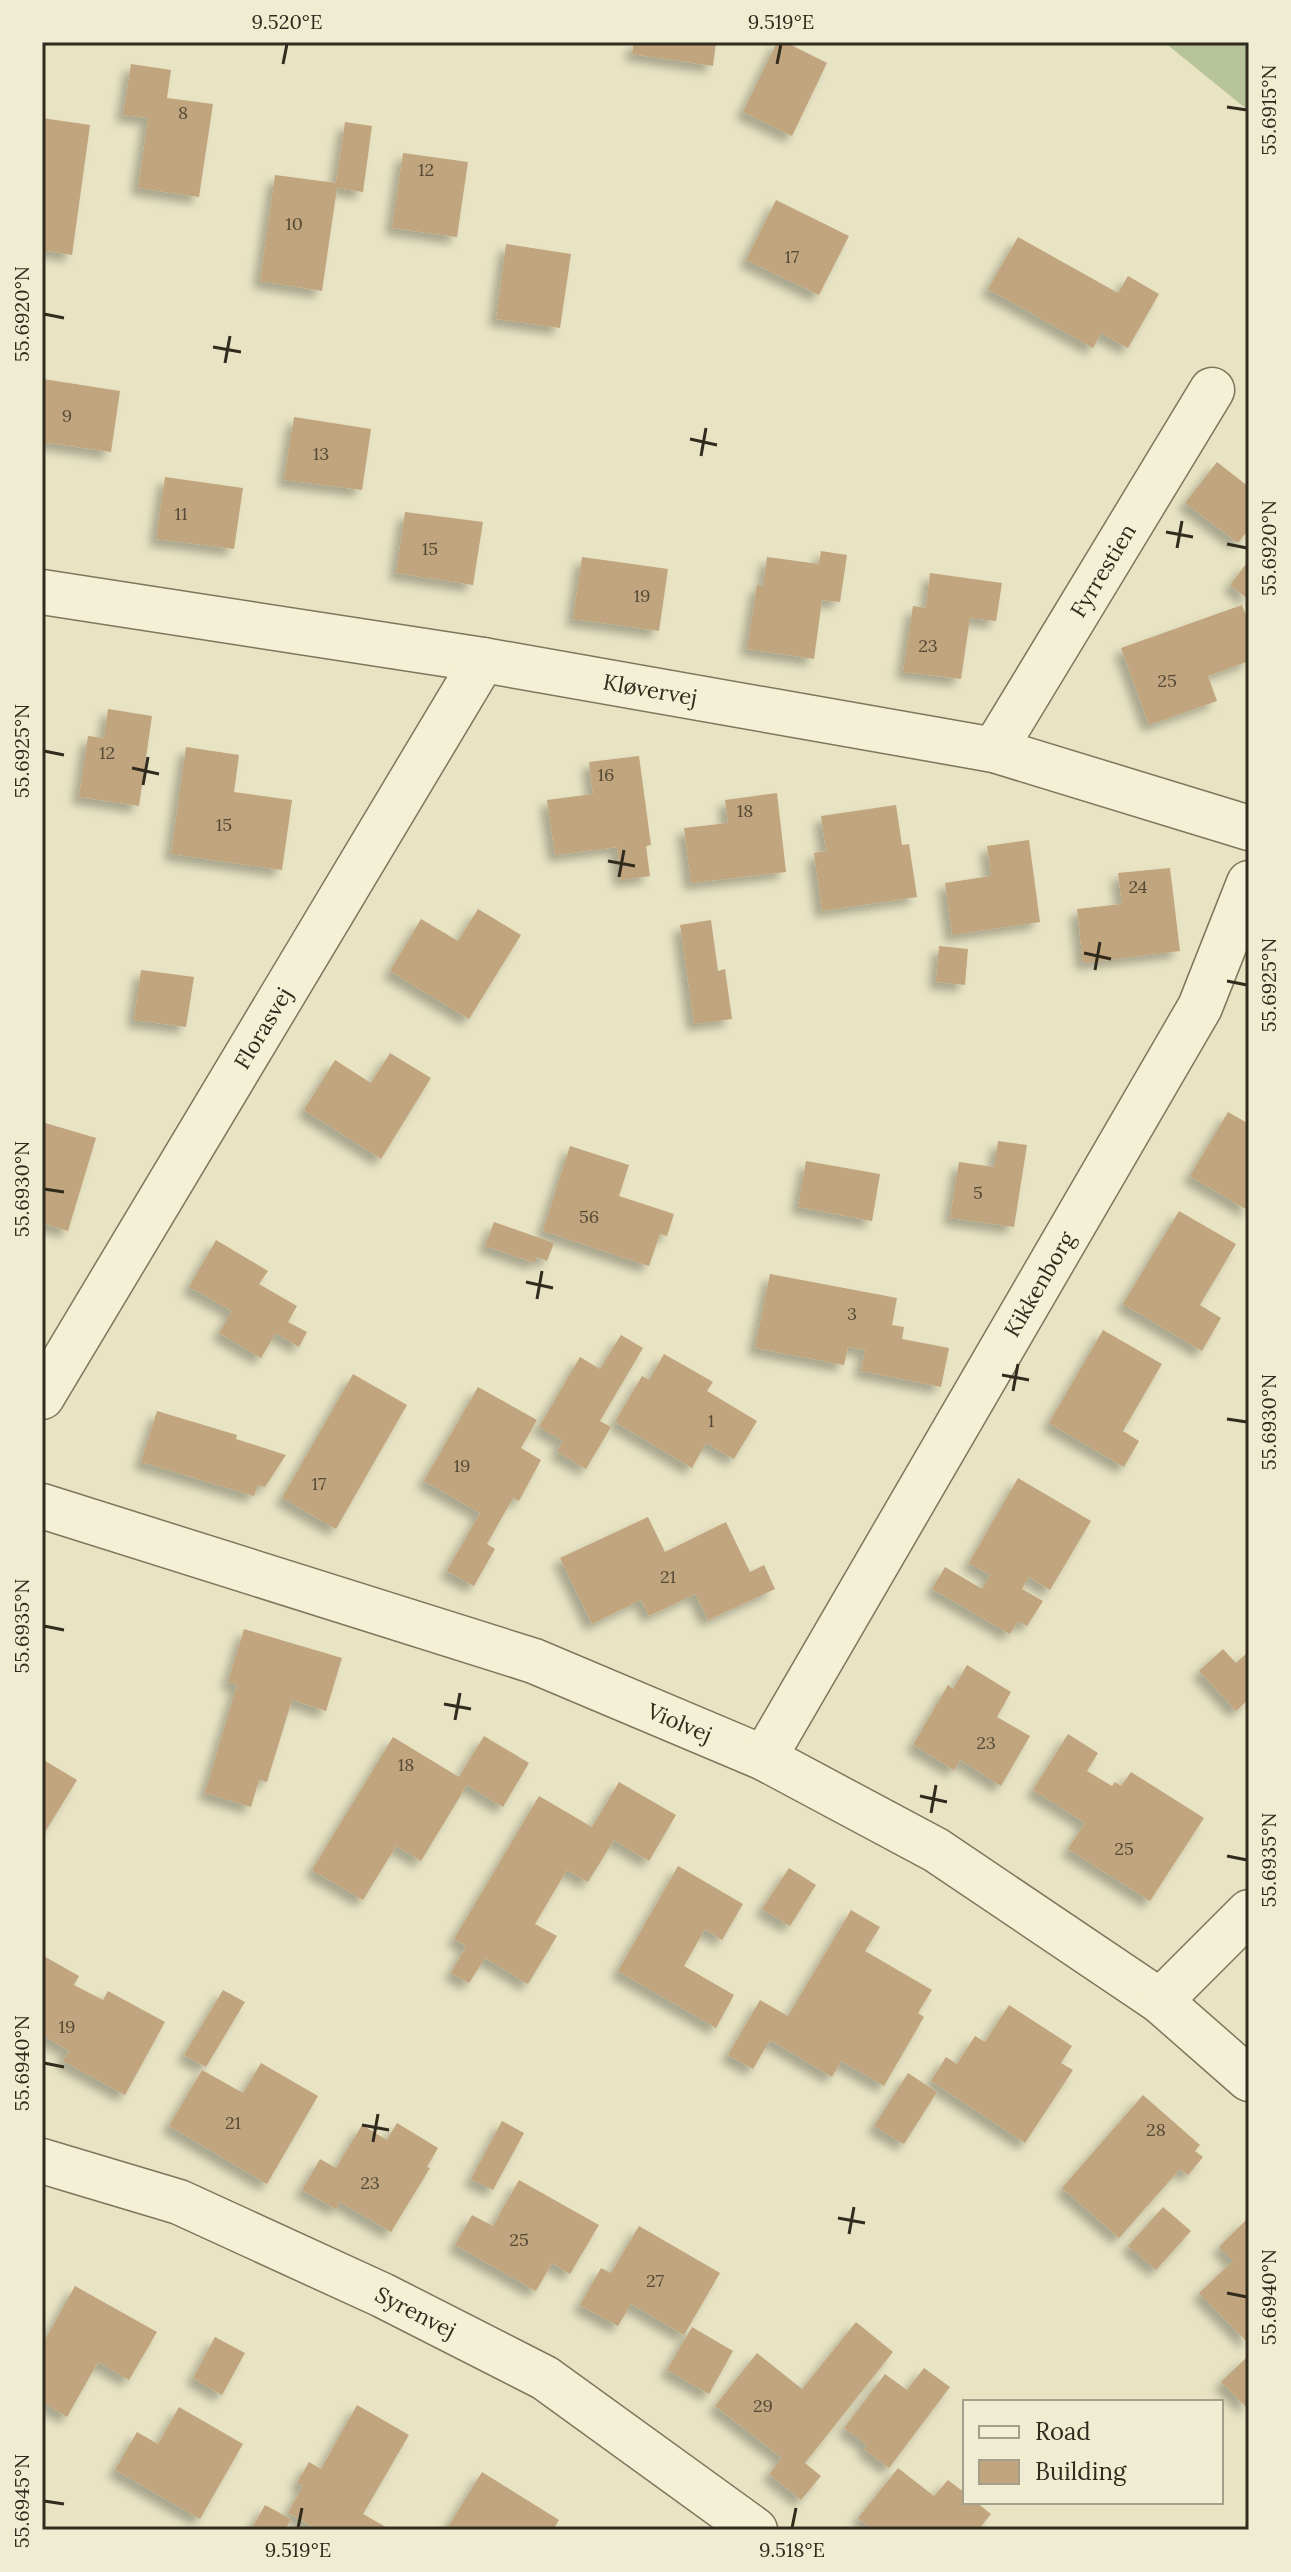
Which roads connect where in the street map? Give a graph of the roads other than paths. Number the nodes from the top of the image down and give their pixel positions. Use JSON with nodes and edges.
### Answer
{"nodes":[{"id":1,"x":1212,"y":390,"type":"dead end"},
{"id":2,"x":42,"y":592,"type":"edge"},
{"id":3,"x":483,"y":660,"type":"junction"},
{"id":4,"x":994,"y":750,"type":"junction"},
{"id":5,"x":1249,"y":828,"type":"edge"},
{"id":6,"x":1249,"y":883,"type":"edge"},
{"id":7,"x":42,"y":1397,"type":"edge"},
{"id":8,"x":42,"y":1506,"type":"edge"},
{"id":9,"x":764,"y":1758,"type":"junction"},
{"id":10,"x":1249,"y":1912,"type":"edge"},
{"id":11,"x":1160,"y":2001,"type":"junction"},
{"id":12,"x":1249,"y":2079,"type":"edge"},
{"id":13,"x":42,"y":2161,"type":"edge"},
{"id":14,"x":755,"y":2530,"type":"edge"}],
"edges":[{"from":1,"to":4,"type":"street","name":"Fyrrestien"},
{"from":2,"to":3,"type":"street","name":"Kløvervej"},
{"from":3,"to":4,"type":"street","name":"Kløvervej"},
{"from":3,"to":7,"type":"street","name":"Florasvej"},
{"from":4,"to":5,"type":"street","name":"Kløvervej"},
{"from":6,"to":9,"type":"street","name":"Kikkenborg"},
{"from":8,"to":9,"type":"street","name":"Violvej"},
{"from":9,"to":11,"type":"street","name":"Violvej"},
{"from":10,"to":11,"type":"street"},
{"from":11,"to":12,"type":"street","name":"Violvej"},
{"from":13,"to":14,"type":"street","name":"Syrenvej"}]}
